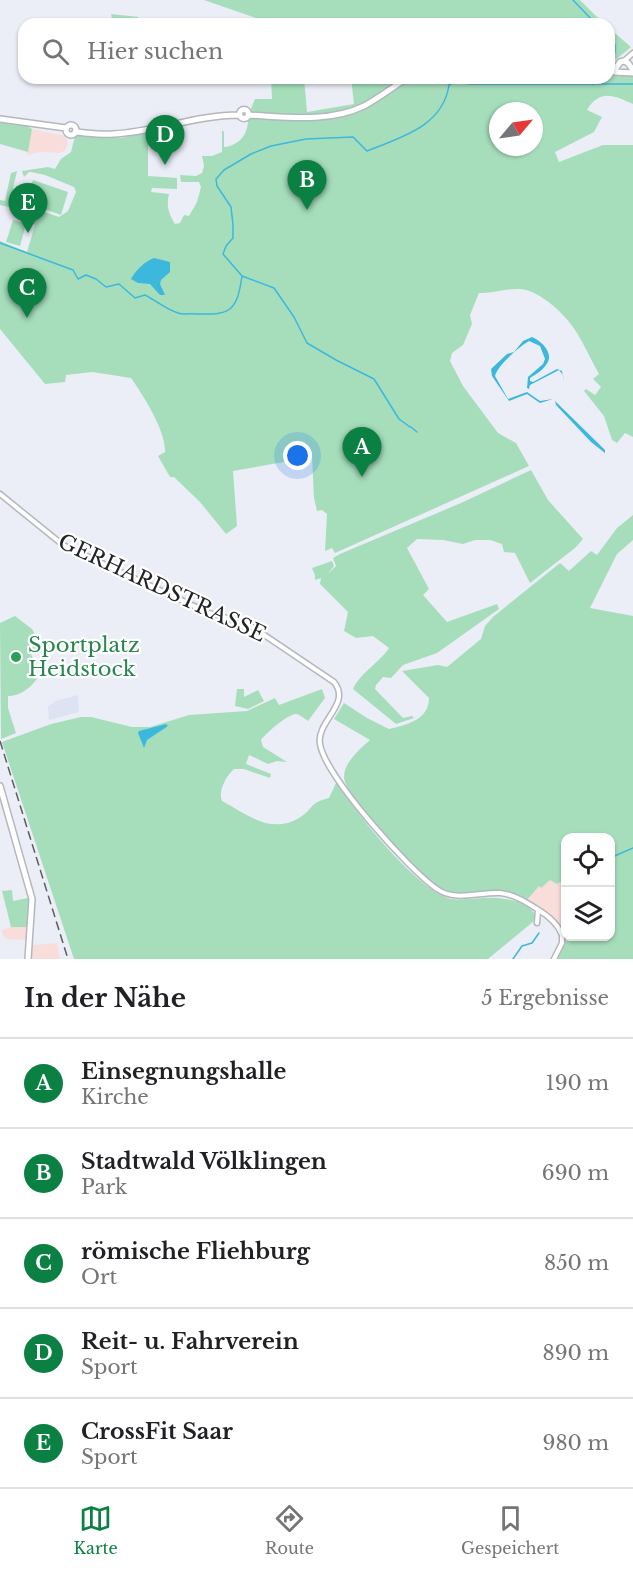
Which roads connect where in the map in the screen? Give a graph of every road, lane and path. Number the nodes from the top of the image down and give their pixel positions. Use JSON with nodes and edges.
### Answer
{"nodes":[{"id":1,"x":632,"y":54,"type":"edge"},
{"id":2,"x":629,"y":68,"type":"edge"},
{"id":3,"x":618,"y":69,"type":"junction"},
{"id":4,"x":615,"y":70,"type":"edge"},
{"id":5,"x":398,"y":84,"type":"edge"},
{"id":6,"x":0,"y":119,"type":"edge"},
{"id":7,"x":0,"y":494,"type":"edge"},
{"id":8,"x":0,"y":786,"type":"edge"},
{"id":9,"x":538,"y":910,"type":"junction"},
{"id":10,"x":537,"y":923,"type":"dead end"},
{"id":11,"x":28,"y":959,"type":"edge"},
{"id":12,"x":554,"y":959,"type":"edge"}],
"edges":[{"from":1,"to":2,"type":"street"},
{"from":2,"to":3,"type":"main road"},
{"from":2,"to":3,"type":"main road"},
{"from":3,"to":4,"type":"main road"},
{"from":5,"to":6,"type":"main road"},
{"from":7,"to":9,"type":"street","name":"GERHARDSTRASSE"},
{"from":8,"to":11,"type":"main road"},
{"from":9,"to":10,"type":"street"},
{"from":9,"to":12,"type":"street","name":"GERHARDSTRASSE"}]}
